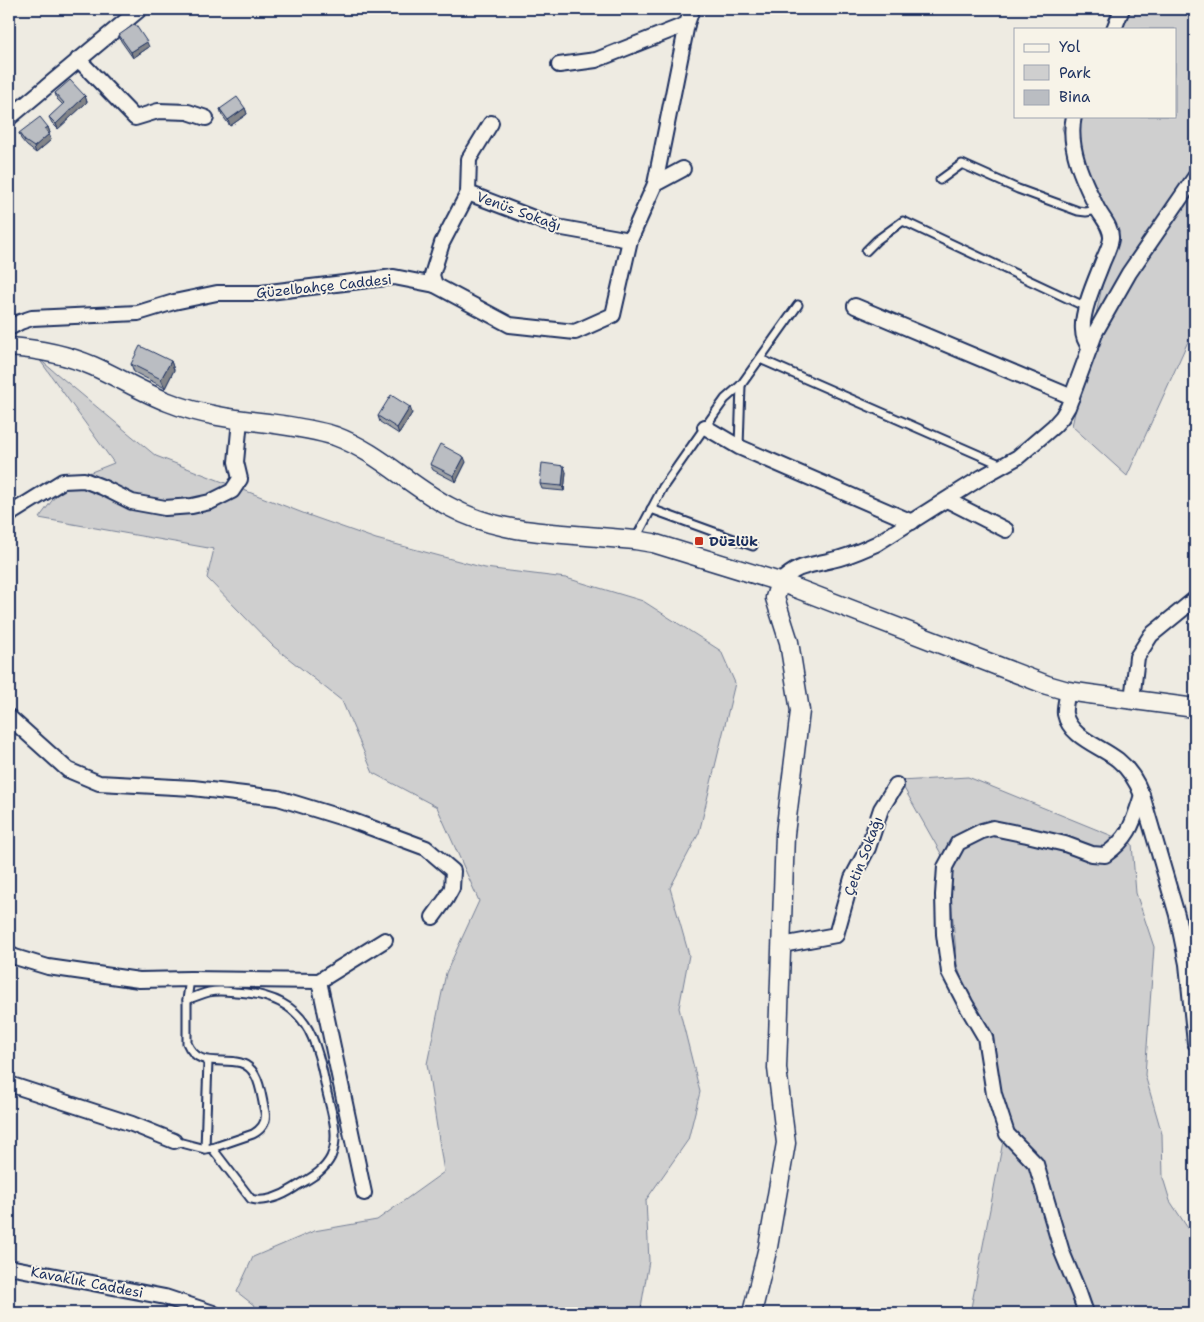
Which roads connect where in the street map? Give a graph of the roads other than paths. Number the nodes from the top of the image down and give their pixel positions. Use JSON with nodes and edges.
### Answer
{"nodes":[{"id":1,"x":140,"y":9,"type":"edge"},
{"id":2,"x":692,"y":9,"type":"edge"},
{"id":3,"x":1122,"y":9,"type":"edge"},
{"id":4,"x":687,"y":24,"type":"junction"},
{"id":5,"x":1114,"y":28,"type":"edge"},
{"id":6,"x":78,"y":59,"type":"junction"},
{"id":7,"x":559,"y":65,"type":"dead end"},
{"id":8,"x":9,"y":118,"type":"edge"},
{"id":9,"x":206,"y":118,"type":"dead end"},
{"id":10,"x":1074,"y":118,"type":"edge"},
{"id":11,"x":491,"y":123,"type":"dead end"},
{"id":12,"x":683,"y":169,"type":"dead end"},
{"id":13,"x":1195,"y":176,"type":"edge"},
{"id":14,"x":940,"y":180,"type":"dead end"},
{"id":15,"x":655,"y":184,"type":"junction"},
{"id":16,"x":468,"y":193,"type":"junction"},
{"id":17,"x":1098,"y":210,"type":"junction"},
{"id":18,"x":630,"y":240,"type":"junction"},
{"id":19,"x":866,"y":251,"type":"dead end"},
{"id":20,"x":435,"y":285,"type":"junction"},
{"id":21,"x":798,"y":305,"type":"dead end"},
{"id":22,"x":856,"y":306,"type":"dead end"},
{"id":23,"x":1086,"y":307,"type":"junction"},
{"id":24,"x":9,"y":328,"type":"edge"},
{"id":25,"x":9,"y":347,"type":"edge"},
{"id":26,"x":1090,"y":348,"type":"junction"},
{"id":27,"x":760,"y":359,"type":"junction"},
{"id":28,"x":741,"y":385,"type":"junction"},
{"id":29,"x":1072,"y":396,"type":"junction"},
{"id":30,"x":240,"y":420,"type":"junction"},
{"id":31,"x":704,"y":426,"type":"junction"},
{"id":32,"x":739,"y":447,"type":"junction"},
{"id":33,"x":1003,"y":466,"type":"junction"},
{"id":34,"x":948,"y":500,"type":"junction"},
{"id":35,"x":651,"y":508,"type":"junction"},
{"id":36,"x":9,"y":516,"type":"edge"},
{"id":37,"x":912,"y":522,"type":"junction"},
{"id":38,"x":1006,"y":530,"type":"dead end"},
{"id":39,"x":635,"y":540,"type":"junction"},
{"id":40,"x":752,"y":546,"type":"dead end"},
{"id":41,"x":780,"y":582,"type":"junction"},
{"id":42,"x":1195,"y":599,"type":"edge"},
{"id":43,"x":1068,"y":691,"type":"junction"},
{"id":44,"x":1132,"y":700,"type":"junction"},
{"id":45,"x":1195,"y":708,"type":"edge"},
{"id":46,"x":9,"y":717,"type":"edge"},
{"id":47,"x":896,"y":785,"type":"dead end"},
{"id":48,"x":1142,"y":795,"type":"junction"},
{"id":49,"x":433,"y":917,"type":"dead end"},
{"id":50,"x":385,"y":940,"type":"dead end"},
{"id":51,"x":782,"y":945,"type":"junction"},
{"id":52,"x":9,"y":954,"type":"edge"},
{"id":53,"x":190,"y":979,"type":"junction"},
{"id":54,"x":318,"y":981,"type":"junction"},
{"id":55,"x":187,"y":1000,"type":"junction"},
{"id":56,"x":1195,"y":1043,"type":"edge"},
{"id":57,"x":208,"y":1061,"type":"junction"},
{"id":58,"x":9,"y":1084,"type":"edge"},
{"id":59,"x":174,"y":1141,"type":"joint"},
{"id":60,"x":209,"y":1148,"type":"junction"},
{"id":61,"x":364,"y":1193,"type":"dead end"},
{"id":62,"x":9,"y":1267,"type":"edge"},
{"id":63,"x":213,"y":1313,"type":"edge"},
{"id":64,"x":752,"y":1313,"type":"edge"},
{"id":65,"x":1086,"y":1313,"type":"edge"}],
"edges":[{"from":1,"to":6,"type":"street"},
{"from":2,"to":4,"type":"street"},
{"from":3,"to":5,"type":"street"},
{"from":4,"to":7,"type":"street"},
{"from":4,"to":15,"type":"street"},
{"from":6,"to":8,"type":"street"},
{"from":6,"to":9,"type":"street"},
{"from":10,"to":17,"type":"street"},
{"from":11,"to":16,"type":"street","name":"Venüs Sokağı"},
{"from":12,"to":15,"type":"street"},
{"from":13,"to":26,"type":"street"},
{"from":14,"to":17,"type":"lane"},
{"from":15,"to":18,"type":"street"},
{"from":16,"to":18,"type":"street","name":"Venüs Sokağı"},
{"from":16,"to":20,"type":"street","name":"Venüs Sokağı"},
{"from":17,"to":23,"type":"street"},
{"from":18,"to":20,"type":"street","name":"Güzelbahçe Caddesi"},
{"from":19,"to":23,"type":"lane"},
{"from":20,"to":24,"type":"street","name":"Güzelbahçe Caddesi"},
{"from":21,"to":27,"type":"lane"},
{"from":22,"to":29,"type":"street"},
{"from":23,"to":26,"type":"street"},
{"from":25,"to":30,"type":"street"},
{"from":26,"to":29,"type":"street"},
{"from":27,"to":28,"type":"lane"},
{"from":27,"to":33,"type":"lane"},
{"from":28,"to":31,"type":"lane"},
{"from":28,"to":32,"type":"lane"},
{"from":29,"to":33,"type":"street"},
{"from":30,"to":36,"type":"street"},
{"from":30,"to":39,"type":"street"},
{"from":31,"to":32,"type":"street"},
{"from":31,"to":35,"type":"lane"},
{"from":32,"to":37,"type":"street"},
{"from":33,"to":34,"type":"street"},
{"from":34,"to":37,"type":"street"},
{"from":34,"to":38,"type":"street"},
{"from":35,"to":39,"type":"lane"},
{"from":35,"to":40,"type":"lane"},
{"from":37,"to":41,"type":"street"},
{"from":39,"to":41,"type":"street"},
{"from":41,"to":43,"type":"street"},
{"from":41,"to":51,"type":"street"},
{"from":42,"to":44,"type":"street"},
{"from":43,"to":44,"type":"street"},
{"from":43,"to":48,"type":"street"},
{"from":44,"to":45,"type":"street"},
{"from":46,"to":49,"type":"street"},
{"from":47,"to":51,"type":"street","name":"Çetin Sokağı"},
{"from":48,"to":56,"type":"street"},
{"from":48,"to":65,"type":"street"},
{"from":50,"to":54,"type":"street"},
{"from":51,"to":64,"type":"street"},
{"from":52,"to":53,"type":"street"},
{"from":53,"to":54,"type":"street"},
{"from":53,"to":55,"type":"lane"},
{"from":54,"to":61,"type":"street"},
{"from":55,"to":57,"type":"lane"},
{"from":55,"to":60,"type":"lane"},
{"from":57,"to":60,"type":"lane"},
{"from":57,"to":60,"type":"lane"},
{"from":58,"to":59,"type":"street"},
{"from":59,"to":60,"type":"lane"},
{"from":62,"to":63,"type":"street","name":"Kavaklık Caddesi"}]}
